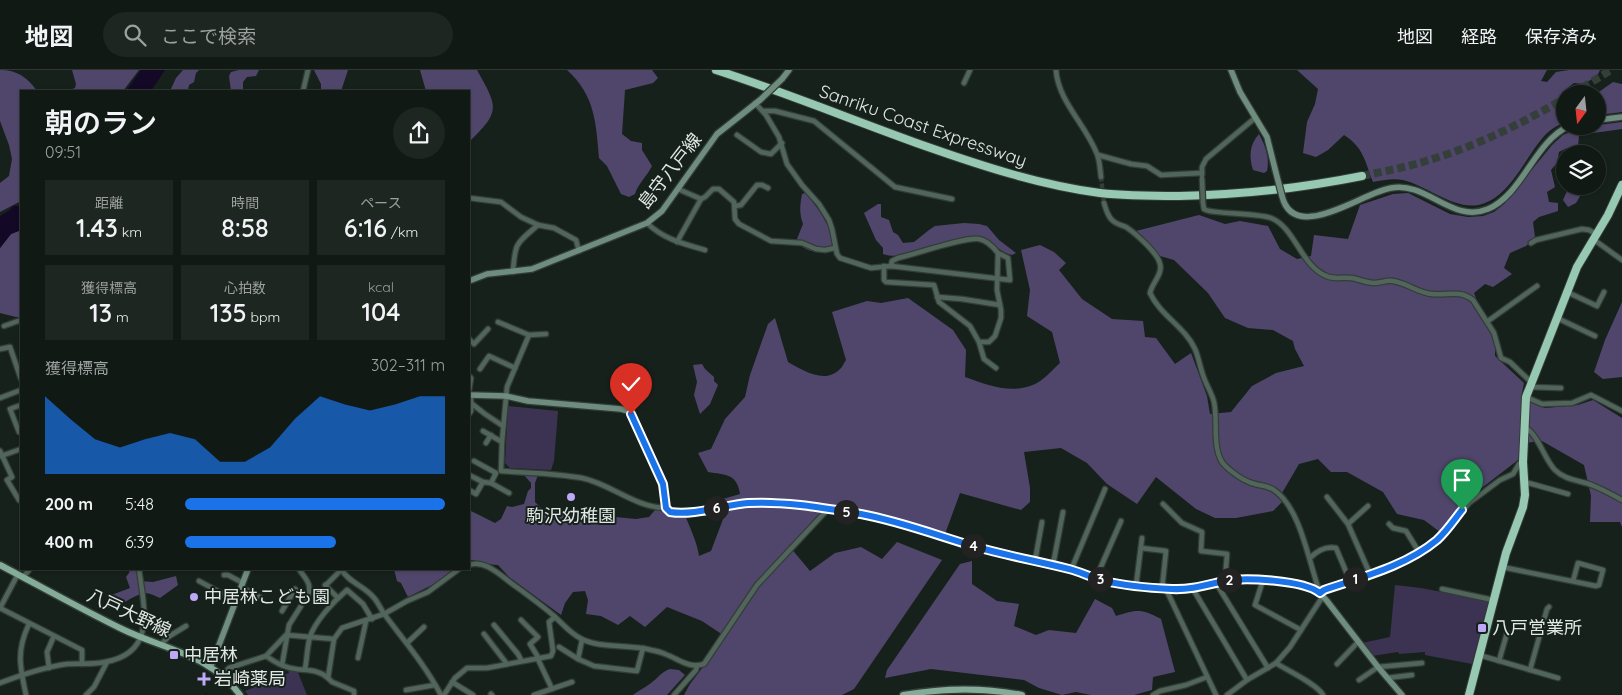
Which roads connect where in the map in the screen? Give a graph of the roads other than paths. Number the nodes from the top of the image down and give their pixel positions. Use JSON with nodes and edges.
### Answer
{"nodes":[{"id":1,"x":308,"y":70,"type":"edge"},
{"id":2,"x":716,"y":70,"type":"edge"},
{"id":3,"x":789,"y":70,"type":"edge"},
{"id":4,"x":970,"y":70,"type":"edge"},
{"id":5,"x":1056,"y":70,"type":"edge"},
{"id":6,"x":1231,"y":70,"type":"edge"},
{"id":7,"x":964,"y":83,"type":"dead end"},
{"id":8,"x":303,"y":90,"type":"edge"},
{"id":9,"x":757,"y":102,"type":"junction"},
{"id":10,"x":763,"y":111,"type":"junction"},
{"id":11,"x":1622,"y":117,"type":"edge"},
{"id":12,"x":1255,"y":118,"type":"junction"},
{"id":13,"x":1606,"y":119,"type":"edge"},
{"id":14,"x":1556,"y":133,"type":"edge"},
{"id":15,"x":737,"y":135,"type":"dead end"},
{"id":16,"x":782,"y":143,"type":"junction"},
{"id":17,"x":1098,"y":155,"type":"junction"},
{"id":18,"x":1202,"y":176,"type":"junction"},
{"id":19,"x":1362,"y":176,"type":"tunnel mouth"},
{"id":20,"x":1101,"y":177,"type":"tunnel mouth"},
{"id":21,"x":1622,"y":185,"type":"edge"},
{"id":22,"x":768,"y":188,"type":"dead end"},
{"id":23,"x":678,"y":189,"type":"junction"},
{"id":24,"x":470,"y":198,"type":"edge"},
{"id":25,"x":701,"y":199,"type":"junction"},
{"id":26,"x":952,"y":200,"type":"dead end"},
{"id":27,"x":1104,"y":203,"type":"tunnel mouth"},
{"id":28,"x":735,"y":206,"type":"junction"},
{"id":29,"x":647,"y":223,"type":"junction"},
{"id":30,"x":538,"y":225,"type":"junction"},
{"id":31,"x":1595,"y":237,"type":"junction"},
{"id":32,"x":677,"y":242,"type":"junction"},
{"id":33,"x":1531,"y":243,"type":"dead end"},
{"id":34,"x":835,"y":248,"type":"junction"},
{"id":35,"x":579,"y":250,"type":"junction"},
{"id":36,"x":705,"y":250,"type":"dead end"},
{"id":37,"x":998,"y":253,"type":"junction"},
{"id":38,"x":1622,"y":260,"type":"edge"},
{"id":39,"x":884,"y":266,"type":"junction"},
{"id":40,"x":891,"y":266,"type":"junction"},
{"id":41,"x":513,"y":272,"type":"junction"},
{"id":42,"x":997,"y":279,"type":"junction"},
{"id":43,"x":470,"y":281,"type":"edge"},
{"id":44,"x":1537,"y":286,"type":"dead end"},
{"id":45,"x":1567,"y":292,"type":"junction"},
{"id":46,"x":1604,"y":292,"type":"dead end"},
{"id":47,"x":936,"y":297,"type":"junction"},
{"id":48,"x":1000,"y":305,"type":"junction"},
{"id":49,"x":1557,"y":318,"type":"junction"},
{"id":50,"x":20,"y":320,"type":"edge"},
{"id":51,"x":498,"y":322,"type":"dead end"},
{"id":52,"x":1488,"y":322,"type":"junction"},
{"id":53,"x":4,"y":326,"type":"dead end"},
{"id":54,"x":488,"y":329,"type":"dead end"},
{"id":55,"x":546,"y":334,"type":"dead end"},
{"id":56,"x":529,"y":335,"type":"junction"},
{"id":57,"x":1595,"y":336,"type":"dead end"},
{"id":58,"x":470,"y":340,"type":"edge"},
{"id":59,"x":979,"y":342,"type":"junction"},
{"id":60,"x":0,"y":349,"type":"edge"},
{"id":61,"x":515,"y":368,"type":"junction"},
{"id":62,"x":996,"y":368,"type":"dead end"},
{"id":63,"x":480,"y":369,"type":"dead end"},
{"id":64,"x":20,"y":376,"type":"edge"},
{"id":65,"x":470,"y":377,"type":"edge"},
{"id":66,"x":1530,"y":385,"type":"junction"},
{"id":67,"x":1561,"y":388,"type":"dead end"},
{"id":68,"x":20,"y":390,"type":"edge"},
{"id":69,"x":470,"y":394,"type":"edge"},
{"id":70,"x":506,"y":396,"type":"junction"},
{"id":71,"x":1526,"y":397,"type":"junction"},
{"id":72,"x":0,"y":398,"type":"edge"},
{"id":73,"x":471,"y":403,"type":"junction"},
{"id":74,"x":20,"y":405,"type":"edge"},
{"id":75,"x":1622,"y":411,"type":"edge"},
{"id":76,"x":470,"y":412,"type":"edge"},
{"id":77,"x":503,"y":426,"type":"junction"},
{"id":78,"x":1524,"y":427,"type":"junction"},
{"id":79,"x":20,"y":431,"type":"edge"},
{"id":80,"x":483,"y":431,"type":"dead end"},
{"id":81,"x":491,"y":436,"type":"junction"},
{"id":82,"x":502,"y":442,"type":"junction"},
{"id":83,"x":486,"y":443,"type":"dead end"},
{"id":84,"x":20,"y":449,"type":"edge"},
{"id":85,"x":1,"y":454,"type":"edge"},
{"id":86,"x":474,"y":461,"type":"dead end"},
{"id":87,"x":1523,"y":462,"type":"junction"},
{"id":88,"x":470,"y":475,"type":"edge"},
{"id":89,"x":483,"y":482,"type":"junction"},
{"id":90,"x":1525,"y":482,"type":"junction"},
{"id":91,"x":491,"y":483,"type":"junction"},
{"id":92,"x":1105,"y":489,"type":"dead end"},
{"id":93,"x":470,"y":491,"type":"edge"},
{"id":94,"x":509,"y":493,"type":"dead end"},
{"id":95,"x":1568,"y":494,"type":"dead end"},
{"id":96,"x":1327,"y":497,"type":"dead end"},
{"id":97,"x":19,"y":500,"type":"dead end"},
{"id":98,"x":1622,"y":500,"type":"edge"},
{"id":99,"x":1163,"y":504,"type":"dead end"},
{"id":100,"x":1368,"y":506,"type":"dead end"},
{"id":101,"x":666,"y":508,"type":"junction"},
{"id":102,"x":828,"y":509,"type":"junction"},
{"id":103,"x":1063,"y":512,"type":"dead end"},
{"id":104,"x":1121,"y":520,"type":"dead end"},
{"id":105,"x":1042,"y":522,"type":"dead end"},
{"id":106,"x":1348,"y":524,"type":"junction"},
{"id":107,"x":1389,"y":524,"type":"dead end"},
{"id":108,"x":1142,"y":538,"type":"dead end"},
{"id":109,"x":1141,"y":548,"type":"junction"},
{"id":110,"x":1419,"y":552,"type":"junction"},
{"id":111,"x":1310,"y":558,"type":"junction"},
{"id":112,"x":1035,"y":561,"type":"junction"},
{"id":113,"x":470,"y":564,"type":"edge"},
{"id":114,"x":0,"y":565,"type":"edge"},
{"id":115,"x":1053,"y":565,"type":"junction"},
{"id":116,"x":1502,"y":567,"type":"junction"},
{"id":117,"x":29,"y":570,"type":"edge"},
{"id":118,"x":139,"y":570,"type":"edge"},
{"id":119,"x":248,"y":570,"type":"edge"},
{"id":120,"x":299,"y":570,"type":"edge"},
{"id":121,"x":340,"y":570,"type":"edge"},
{"id":122,"x":342,"y":570,"type":"edge"},
{"id":123,"x":459,"y":570,"type":"edge"},
{"id":124,"x":1072,"y":570,"type":"junction"},
{"id":125,"x":1370,"y":574,"type":"junction"},
{"id":126,"x":224,"y":575,"type":"dead end"},
{"id":127,"x":20,"y":576,"type":"junction"},
{"id":128,"x":1096,"y":578,"type":"junction"},
{"id":129,"x":1263,"y":580,"type":"junction"},
{"id":130,"x":199,"y":581,"type":"dead end"},
{"id":131,"x":1225,"y":581,"type":"junction"},
{"id":132,"x":1350,"y":581,"type":"junction"},
{"id":133,"x":1573,"y":582,"type":"junction"},
{"id":134,"x":1216,"y":583,"type":"junction"},
{"id":135,"x":242,"y":585,"type":"junction"},
{"id":136,"x":1136,"y":586,"type":"junction"},
{"id":137,"x":1164,"y":589,"type":"junction"},
{"id":138,"x":1193,"y":589,"type":"junction"},
{"id":139,"x":1442,"y":589,"type":"dead end"},
{"id":140,"x":1321,"y":594,"type":"junction"},
{"id":141,"x":261,"y":598,"type":"dead end"},
{"id":142,"x":338,"y":598,"type":"junction"},
{"id":143,"x":236,"y":600,"type":"junction"},
{"id":144,"x":1493,"y":600,"type":"junction"},
{"id":145,"x":300,"y":606,"type":"dead end"},
{"id":146,"x":1549,"y":607,"type":"dead end"},
{"id":147,"x":0,"y":608,"type":"edge"},
{"id":148,"x":282,"y":611,"type":"dead end"},
{"id":149,"x":384,"y":614,"type":"junction"},
{"id":150,"x":555,"y":617,"type":"junction"},
{"id":151,"x":369,"y":620,"type":"junction"},
{"id":152,"x":521,"y":620,"type":"dead end"},
{"id":153,"x":29,"y":624,"type":"junction"},
{"id":154,"x":494,"y":625,"type":"dead end"},
{"id":155,"x":186,"y":626,"type":"dead end"},
{"id":156,"x":424,"y":626,"type":"dead end"},
{"id":157,"x":1302,"y":630,"type":"junction"},
{"id":158,"x":1507,"y":633,"type":"dead end"},
{"id":159,"x":484,"y":634,"type":"dead end"},
{"id":160,"x":286,"y":635,"type":"junction"},
{"id":161,"x":54,"y":636,"type":"junction"},
{"id":162,"x":310,"y":637,"type":"junction"},
{"id":163,"x":141,"y":638,"type":"junction"},
{"id":164,"x":334,"y":639,"type":"junction"},
{"id":165,"x":582,"y":640,"type":"junction"},
{"id":166,"x":1358,"y":642,"type":"junction"},
{"id":167,"x":407,"y":643,"type":"junction"},
{"id":168,"x":161,"y":646,"type":"junction"},
{"id":169,"x":559,"y":646,"type":"dead end"},
{"id":170,"x":643,"y":648,"type":"junction"},
{"id":171,"x":1479,"y":655,"type":"junction"},
{"id":172,"x":266,"y":656,"type":"junction"},
{"id":173,"x":537,"y":657,"type":"junction"},
{"id":174,"x":358,"y":658,"type":"dead end"},
{"id":175,"x":578,"y":659,"type":"junction"},
{"id":176,"x":521,"y":660,"type":"junction"},
{"id":177,"x":1499,"y":660,"type":"junction"},
{"id":178,"x":107,"y":662,"type":"junction"},
{"id":179,"x":1276,"y":663,"type":"junction"},
{"id":180,"x":1422,"y":663,"type":"dead end"},
{"id":181,"x":82,"y":664,"type":"junction"},
{"id":182,"x":507,"y":664,"type":"junction"},
{"id":183,"x":1337,"y":664,"type":"dead end"},
{"id":184,"x":282,"y":665,"type":"junction"},
{"id":185,"x":211,"y":666,"type":"junction"},
{"id":186,"x":697,"y":666,"type":"junction"},
{"id":187,"x":1378,"y":667,"type":"junction"},
{"id":188,"x":49,"y":668,"type":"junction"},
{"id":189,"x":1268,"y":668,"type":"junction"},
{"id":190,"x":305,"y":669,"type":"junction"},
{"id":191,"x":1530,"y":670,"type":"junction"},
{"id":192,"x":22,"y":675,"type":"junction"},
{"id":193,"x":222,"y":675,"type":"junction"},
{"id":194,"x":1412,"y":675,"type":"dead end"},
{"id":195,"x":1207,"y":677,"type":"junction"},
{"id":196,"x":328,"y":678,"type":"junction"},
{"id":197,"x":1388,"y":678,"type":"junction"},
{"id":198,"x":1558,"y":678,"type":"dead end"},
{"id":199,"x":1247,"y":680,"type":"junction"},
{"id":200,"x":1359,"y":680,"type":"dead end"},
{"id":201,"x":452,"y":682,"type":"junction"},
{"id":202,"x":572,"y":682,"type":"dead end"},
{"id":203,"x":0,"y":683,"type":"edge"},
{"id":204,"x":435,"y":685,"type":"junction"},
{"id":205,"x":552,"y":689,"type":"junction"},
{"id":206,"x":406,"y":690,"type":"dead end"},
{"id":207,"x":1399,"y":694,"type":"edge"},
{"id":208,"x":26,"y":695,"type":"edge"},
{"id":209,"x":86,"y":695,"type":"edge"},
{"id":210,"x":240,"y":695,"type":"edge"},
{"id":211,"x":354,"y":695,"type":"edge"},
{"id":212,"x":442,"y":695,"type":"edge"},
{"id":213,"x":473,"y":695,"type":"edge"},
{"id":214,"x":534,"y":695,"type":"edge"},
{"id":215,"x":674,"y":695,"type":"edge"},
{"id":216,"x":903,"y":695,"type":"edge"},
{"id":217,"x":1022,"y":695,"type":"edge"},
{"id":218,"x":1153,"y":695,"type":"edge"},
{"id":219,"x":1216,"y":695,"type":"edge"},
{"id":220,"x":1227,"y":695,"type":"edge"},
{"id":221,"x":1323,"y":695,"type":"edge"},
{"id":222,"x":1469,"y":695,"type":"edge"}],
"edges":[{"from":1,"to":8,"type":"street"},
{"from":2,"to":19,"type":"highway","name":"Sanriku Coast Expressway"},
{"from":3,"to":9,"type":"street","name":"島守八戸線","bridge":true},
{"from":4,"to":7,"type":"street"},
{"from":5,"to":17,"type":"street"},
{"from":6,"to":12,"type":"street"},
{"from":9,"to":10,"type":"street"},
{"from":9,"to":23,"type":"street","name":"島守八戸線"},
{"from":10,"to":16,"type":"street"},
{"from":10,"to":26,"type":"street"},
{"from":11,"to":13,"type":"street"},
{"from":12,"to":14,"type":"street","bridge":true},
{"from":12,"to":18,"type":"street"},
{"from":15,"to":16,"type":"street"},
{"from":16,"to":34,"type":"street"},
{"from":17,"to":18,"type":"street"},
{"from":17,"to":20,"type":"street"},
{"from":18,"to":52,"type":"street","bridge":true},
{"from":21,"to":31,"type":"highway"},
{"from":22,"to":28,"type":"street"},
{"from":23,"to":25,"type":"street"},
{"from":23,"to":29,"type":"street","name":"島守八戸線"},
{"from":24,"to":30,"type":"street"},
{"from":25,"to":28,"type":"street"},
{"from":25,"to":32,"type":"street"},
{"from":27,"to":111,"type":"street"},
{"from":28,"to":34,"type":"street"},
{"from":29,"to":32,"type":"street"},
{"from":29,"to":35,"type":"street","name":"島守八戸線"},
{"from":30,"to":35,"type":"street"},
{"from":30,"to":41,"type":"street"},
{"from":31,"to":33,"type":"street"},
{"from":31,"to":38,"type":"street"},
{"from":31,"to":45,"type":"highway"},
{"from":32,"to":36,"type":"street"},
{"from":34,"to":39,"type":"street"},
{"from":35,"to":41,"type":"street","name":"島守八戸線"},
{"from":37,"to":40,"type":"street"},
{"from":37,"to":42,"type":"street"},
{"from":37,"to":42,"type":"street"},
{"from":39,"to":40,"type":"street"},
{"from":39,"to":47,"type":"street"},
{"from":40,"to":42,"type":"street"},
{"from":41,"to":43,"type":"street","name":"島守八戸線"},
{"from":42,"to":48,"type":"street"},
{"from":44,"to":52,"type":"street"},
{"from":45,"to":46,"type":"street"},
{"from":45,"to":49,"type":"highway"},
{"from":47,"to":48,"type":"street"},
{"from":47,"to":59,"type":"street"},
{"from":48,"to":59,"type":"street"},
{"from":49,"to":57,"type":"street"},
{"from":49,"to":66,"type":"highway"},
{"from":50,"to":53,"type":"street"},
{"from":51,"to":56,"type":"street"},
{"from":52,"to":66,"type":"street"},
{"from":54,"to":58,"type":"street"},
{"from":55,"to":56,"type":"street"},
{"from":56,"to":61,"type":"street"},
{"from":59,"to":62,"type":"street"},
{"from":60,"to":64,"type":"street"},
{"from":61,"to":63,"type":"street"},
{"from":61,"to":70,"type":"street"},
{"from":65,"to":69,"type":"street"},
{"from":66,"to":67,"type":"street"},
{"from":66,"to":71,"type":"highway"},
{"from":68,"to":72,"type":"street"},
{"from":69,"to":70,"type":"street"},
{"from":69,"to":73,"type":"street"},
{"from":70,"to":77,"type":"street"},
{"from":70,"to":101,"type":"street"},
{"from":71,"to":75,"type":"street"},
{"from":71,"to":78,"type":"highway"},
{"from":73,"to":76,"type":"street"},
{"from":73,"to":77,"type":"street"},
{"from":74,"to":79,"type":"street"},
{"from":77,"to":82,"type":"street"},
{"from":78,"to":87,"type":"highway"},
{"from":78,"to":98,"type":"street"},
{"from":80,"to":81,"type":"street"},
{"from":81,"to":82,"type":"street"},
{"from":81,"to":83,"type":"street"},
{"from":82,"to":101,"type":"street"},
{"from":84,"to":85,"type":"street"},
{"from":85,"to":97,"type":"street"},
{"from":86,"to":91,"type":"street"},
{"from":87,"to":90,"type":"highway"},
{"from":87,"to":110,"type":"street"},
{"from":88,"to":89,"type":"street"},
{"from":89,"to":91,"type":"street"},
{"from":89,"to":93,"type":"street"},
{"from":90,"to":95,"type":"street"},
{"from":90,"to":116,"type":"highway"},
{"from":91,"to":94,"type":"street"},
{"from":92,"to":124,"type":"street"},
{"from":96,"to":106,"type":"street"},
{"from":99,"to":131,"type":"street"},
{"from":100,"to":106,"type":"street"},
{"from":101,"to":102,"type":"street"},
{"from":102,"to":112,"type":"street"},
{"from":102,"to":186,"type":"street"},
{"from":103,"to":115,"type":"street"},
{"from":104,"to":128,"type":"street"},
{"from":105,"to":112,"type":"street"},
{"from":106,"to":125,"type":"street"},
{"from":107,"to":110,"type":"street"},
{"from":108,"to":109,"type":"street"},
{"from":109,"to":136,"type":"street"},
{"from":109,"to":137,"type":"street"},
{"from":110,"to":125,"type":"street"},
{"from":111,"to":132,"type":"street"},
{"from":111,"to":140,"type":"street"},
{"from":112,"to":115,"type":"street"},
{"from":113,"to":150,"type":"street"},
{"from":114,"to":127,"type":"main road","name":"八戸大野線"},
{"from":115,"to":124,"type":"street"},
{"from":116,"to":133,"type":"street"},
{"from":116,"to":144,"type":"highway"},
{"from":117,"to":127,"type":"street"},
{"from":118,"to":163,"type":"street"},
{"from":119,"to":135,"type":"street"},
{"from":120,"to":148,"type":"street"},
{"from":121,"to":142,"type":"street"},
{"from":122,"to":149,"type":"street"},
{"from":123,"to":149,"type":"street"},
{"from":124,"to":128,"type":"street"},
{"from":125,"to":132,"type":"street"},
{"from":126,"to":135,"type":"street"},
{"from":127,"to":147,"type":"street"},
{"from":127,"to":163,"type":"main road","name":"八戸大野線"},
{"from":128,"to":136,"type":"street"},
{"from":129,"to":131,"type":"street"},
{"from":129,"to":140,"type":"street"},
{"from":129,"to":157,"type":"street"},
{"from":130,"to":143,"type":"street"},
{"from":131,"to":134,"type":"street"},
{"from":132,"to":140,"type":"street"},
{"from":133,"to":133,"type":"street"},
{"from":134,"to":138,"type":"street"},
{"from":134,"to":189,"type":"street"},
{"from":135,"to":141,"type":"street"},
{"from":135,"to":143,"type":"street"},
{"from":136,"to":137,"type":"street"},
{"from":137,"to":138,"type":"street"},
{"from":137,"to":195,"type":"street"},
{"from":138,"to":199,"type":"street"},
{"from":139,"to":144,"type":"street"},
{"from":140,"to":157,"type":"street"},
{"from":140,"to":166,"type":"street"},
{"from":142,"to":151,"type":"street"},
{"from":142,"to":162,"type":"street"},
{"from":143,"to":185,"type":"street"},
{"from":144,"to":171,"type":"highway"},
{"from":145,"to":160,"type":"street"},
{"from":146,"to":191,"type":"street"},
{"from":147,"to":153,"type":"street"},
{"from":149,"to":151,"type":"street"},
{"from":149,"to":167,"type":"street"},
{"from":150,"to":165,"type":"street"},
{"from":150,"to":173,"type":"street"},
{"from":151,"to":164,"type":"street"},
{"from":151,"to":174,"type":"street"},
{"from":152,"to":173,"type":"street"},
{"from":153,"to":161,"type":"street"},
{"from":153,"to":192,"type":"street"},
{"from":154,"to":176,"type":"street"},
{"from":155,"to":168,"type":"street"},
{"from":156,"to":167,"type":"street"},
{"from":157,"to":179,"type":"street"},
{"from":158,"to":177,"type":"street"},
{"from":159,"to":182,"type":"street"},
{"from":160,"to":162,"type":"street"},
{"from":160,"to":172,"type":"street"},
{"from":160,"to":184,"type":"street"},
{"from":161,"to":181,"type":"street"},
{"from":161,"to":188,"type":"street"},
{"from":162,"to":164,"type":"street"},
{"from":162,"to":190,"type":"street"},
{"from":163,"to":168,"type":"main road","name":"八戸大野線"},
{"from":163,"to":178,"type":"street"},
{"from":164,"to":196,"type":"street"},
{"from":165,"to":170,"type":"street"},
{"from":165,"to":175,"type":"street"},
{"from":166,"to":183,"type":"street"},
{"from":166,"to":187,"type":"street"},
{"from":167,"to":204,"type":"street"},
{"from":168,"to":185,"type":"main road","name":"八戸大野線"},
{"from":169,"to":175,"type":"street"},
{"from":170,"to":175,"type":"street"},
{"from":170,"to":186,"type":"street"},
{"from":171,"to":177,"type":"street"},
{"from":171,"to":222,"type":"highway"},
{"from":172,"to":184,"type":"street"},
{"from":172,"to":193,"type":"street"},
{"from":173,"to":176,"type":"street"},
{"from":173,"to":205,"type":"street"},
{"from":176,"to":182,"type":"street"},
{"from":177,"to":191,"type":"street"},
{"from":178,"to":181,"type":"street"},
{"from":178,"to":209,"type":"street"},
{"from":179,"to":189,"type":"street"},
{"from":179,"to":221,"type":"street"},
{"from":180,"to":187,"type":"street"},
{"from":181,"to":188,"type":"street"},
{"from":182,"to":201,"type":"street"},
{"from":184,"to":190,"type":"street"},
{"from":185,"to":193,"type":"main road","name":"八戸大野線"},
{"from":186,"to":215,"type":"street"},
{"from":187,"to":197,"type":"street"},
{"from":187,"to":200,"type":"street"},
{"from":188,"to":192,"type":"street"},
{"from":189,"to":199,"type":"street"},
{"from":190,"to":196,"type":"street"},
{"from":191,"to":198,"type":"street"},
{"from":192,"to":203,"type":"street"},
{"from":192,"to":208,"type":"street"},
{"from":193,"to":210,"type":"main road","name":"八戸大野線"},
{"from":194,"to":197,"type":"street"},
{"from":195,"to":218,"type":"street"},
{"from":195,"to":219,"type":"street"},
{"from":196,"to":211,"type":"street"},
{"from":197,"to":207,"type":"street"},
{"from":199,"to":220,"type":"street"},
{"from":201,"to":212,"type":"street"},
{"from":201,"to":213,"type":"street"},
{"from":202,"to":205,"type":"street"},
{"from":204,"to":206,"type":"street"},
{"from":204,"to":212,"type":"street"},
{"from":205,"to":214,"type":"street"},
{"from":216,"to":217,"type":"main road"}]}
